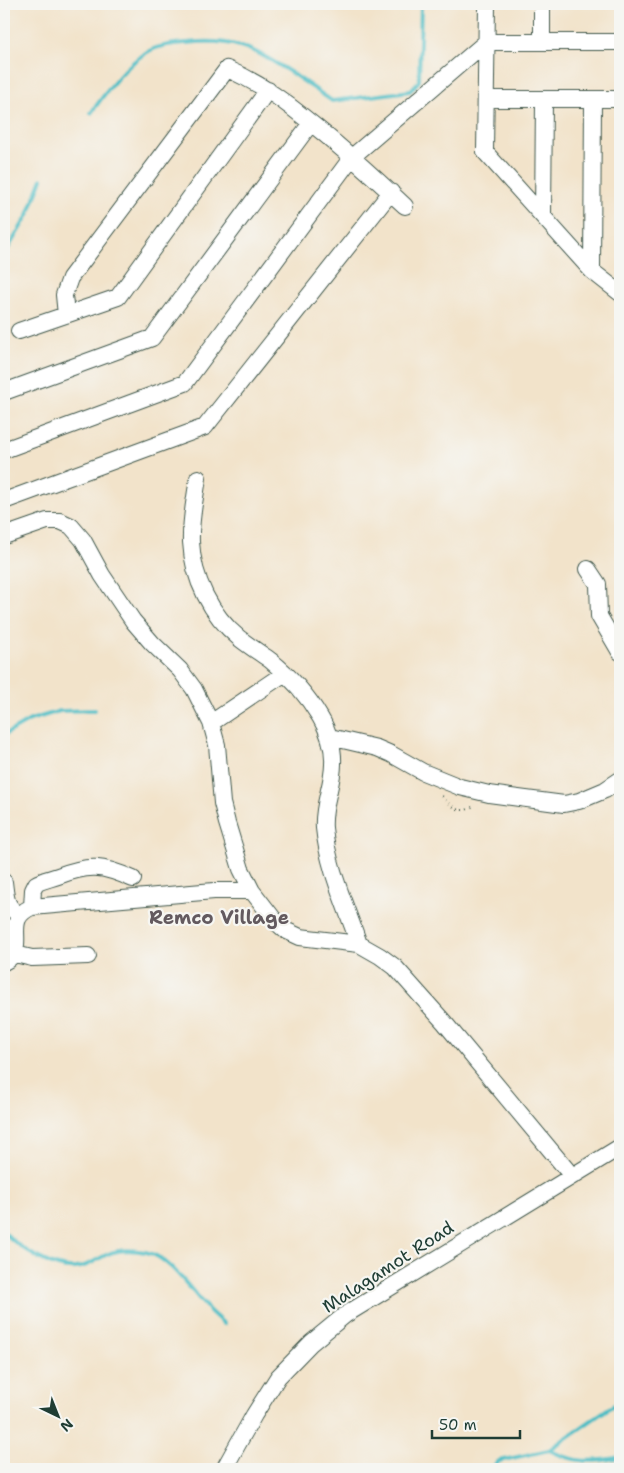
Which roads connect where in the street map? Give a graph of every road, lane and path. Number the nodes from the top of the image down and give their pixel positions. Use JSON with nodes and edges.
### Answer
{"nodes":[{"id":1,"x":487,"y":4,"type":"edge"},
{"id":2,"x":542,"y":4,"type":"edge"},
{"id":3,"x":486,"y":42,"type":"junction"},
{"id":4,"x":542,"y":42,"type":"junction"},
{"id":5,"x":620,"y":42,"type":"edge"},
{"id":6,"x":268,"y":90,"type":"junction"},
{"id":7,"x":620,"y":98,"type":"edge"},
{"id":8,"x":486,"y":99,"type":"junction"},
{"id":9,"x":544,"y":99,"type":"junction"},
{"id":10,"x":593,"y":99,"type":"junction"},
{"id":11,"x":311,"y":123,"type":"junction"},
{"id":12,"x":352,"y":157,"type":"junction"},
{"id":13,"x":391,"y":192,"type":"junction"},
{"id":14,"x":405,"y":206,"type":"dead end"},
{"id":15,"x":543,"y":216,"type":"junction"},
{"id":16,"x":592,"y":271,"type":"junction"},
{"id":17,"x":620,"y":293,"type":"edge"},
{"id":18,"x":66,"y":315,"type":"junction"},
{"id":19,"x":19,"y":330,"type":"dead end"},
{"id":20,"x":4,"y":392,"type":"edge"},
{"id":21,"x":4,"y":450,"type":"edge"},
{"id":22,"x":198,"y":478,"type":"dead end"},
{"id":23,"x":4,"y":501,"type":"edge"},
{"id":24,"x":4,"y":536,"type":"edge"},
{"id":25,"x":588,"y":569,"type":"dead end"},
{"id":26,"x":620,"y":652,"type":"edge"},
{"id":27,"x":286,"y":673,"type":"junction"},
{"id":28,"x":211,"y":723,"type":"junction"},
{"id":29,"x":330,"y":738,"type":"junction"},
{"id":30,"x":620,"y":780,"type":"edge"},
{"id":31,"x":133,"y":879,"type":"dead end"},
{"id":32,"x":4,"y":882,"type":"edge"},
{"id":33,"x":252,"y":891,"type":"junction"},
{"id":34,"x":26,"y":910,"type":"junction"},
{"id":35,"x":359,"y":944,"type":"junction"},
{"id":36,"x":88,"y":956,"type":"dead end"},
{"id":37,"x":9,"y":958,"type":"edge"},
{"id":38,"x":620,"y":1147,"type":"edge"},
{"id":39,"x":572,"y":1176,"type":"junction"},
{"id":40,"x":224,"y":1469,"type":"edge"}],
"edges":[{"from":1,"to":3,"type":"street"},
{"from":2,"to":4,"type":"street"},
{"from":3,"to":4,"type":"street"},
{"from":3,"to":8,"type":"street"},
{"from":3,"to":12,"type":"street"},
{"from":4,"to":5,"type":"street"},
{"from":6,"to":11,"type":"street"},
{"from":6,"to":18,"type":"street"},
{"from":6,"to":18,"type":"street"},
{"from":7,"to":10,"type":"street"},
{"from":8,"to":9,"type":"street"},
{"from":8,"to":15,"type":"street"},
{"from":9,"to":10,"type":"street"},
{"from":9,"to":15,"type":"street"},
{"from":10,"to":16,"type":"street"},
{"from":11,"to":12,"type":"street"},
{"from":11,"to":20,"type":"street"},
{"from":12,"to":13,"type":"street"},
{"from":12,"to":21,"type":"street"},
{"from":13,"to":14,"type":"street"},
{"from":13,"to":23,"type":"street"},
{"from":15,"to":16,"type":"street"},
{"from":16,"to":17,"type":"street"},
{"from":18,"to":19,"type":"street"},
{"from":22,"to":27,"type":"street"},
{"from":24,"to":28,"type":"street"},
{"from":25,"to":26,"type":"street"},
{"from":27,"to":28,"type":"street"},
{"from":27,"to":29,"type":"street"},
{"from":28,"to":33,"type":"street"},
{"from":29,"to":30,"type":"street"},
{"from":29,"to":35,"type":"street"},
{"from":31,"to":34,"type":"street"},
{"from":32,"to":34,"type":"street"},
{"from":33,"to":34,"type":"street"},
{"from":33,"to":35,"type":"street"},
{"from":34,"to":37,"type":"street"},
{"from":35,"to":39,"type":"street"},
{"from":36,"to":37,"type":"street"},
{"from":38,"to":39,"type":"street","name":"Malagamot Road"},
{"from":39,"to":40,"type":"street","name":"Malagamot Road"}]}
